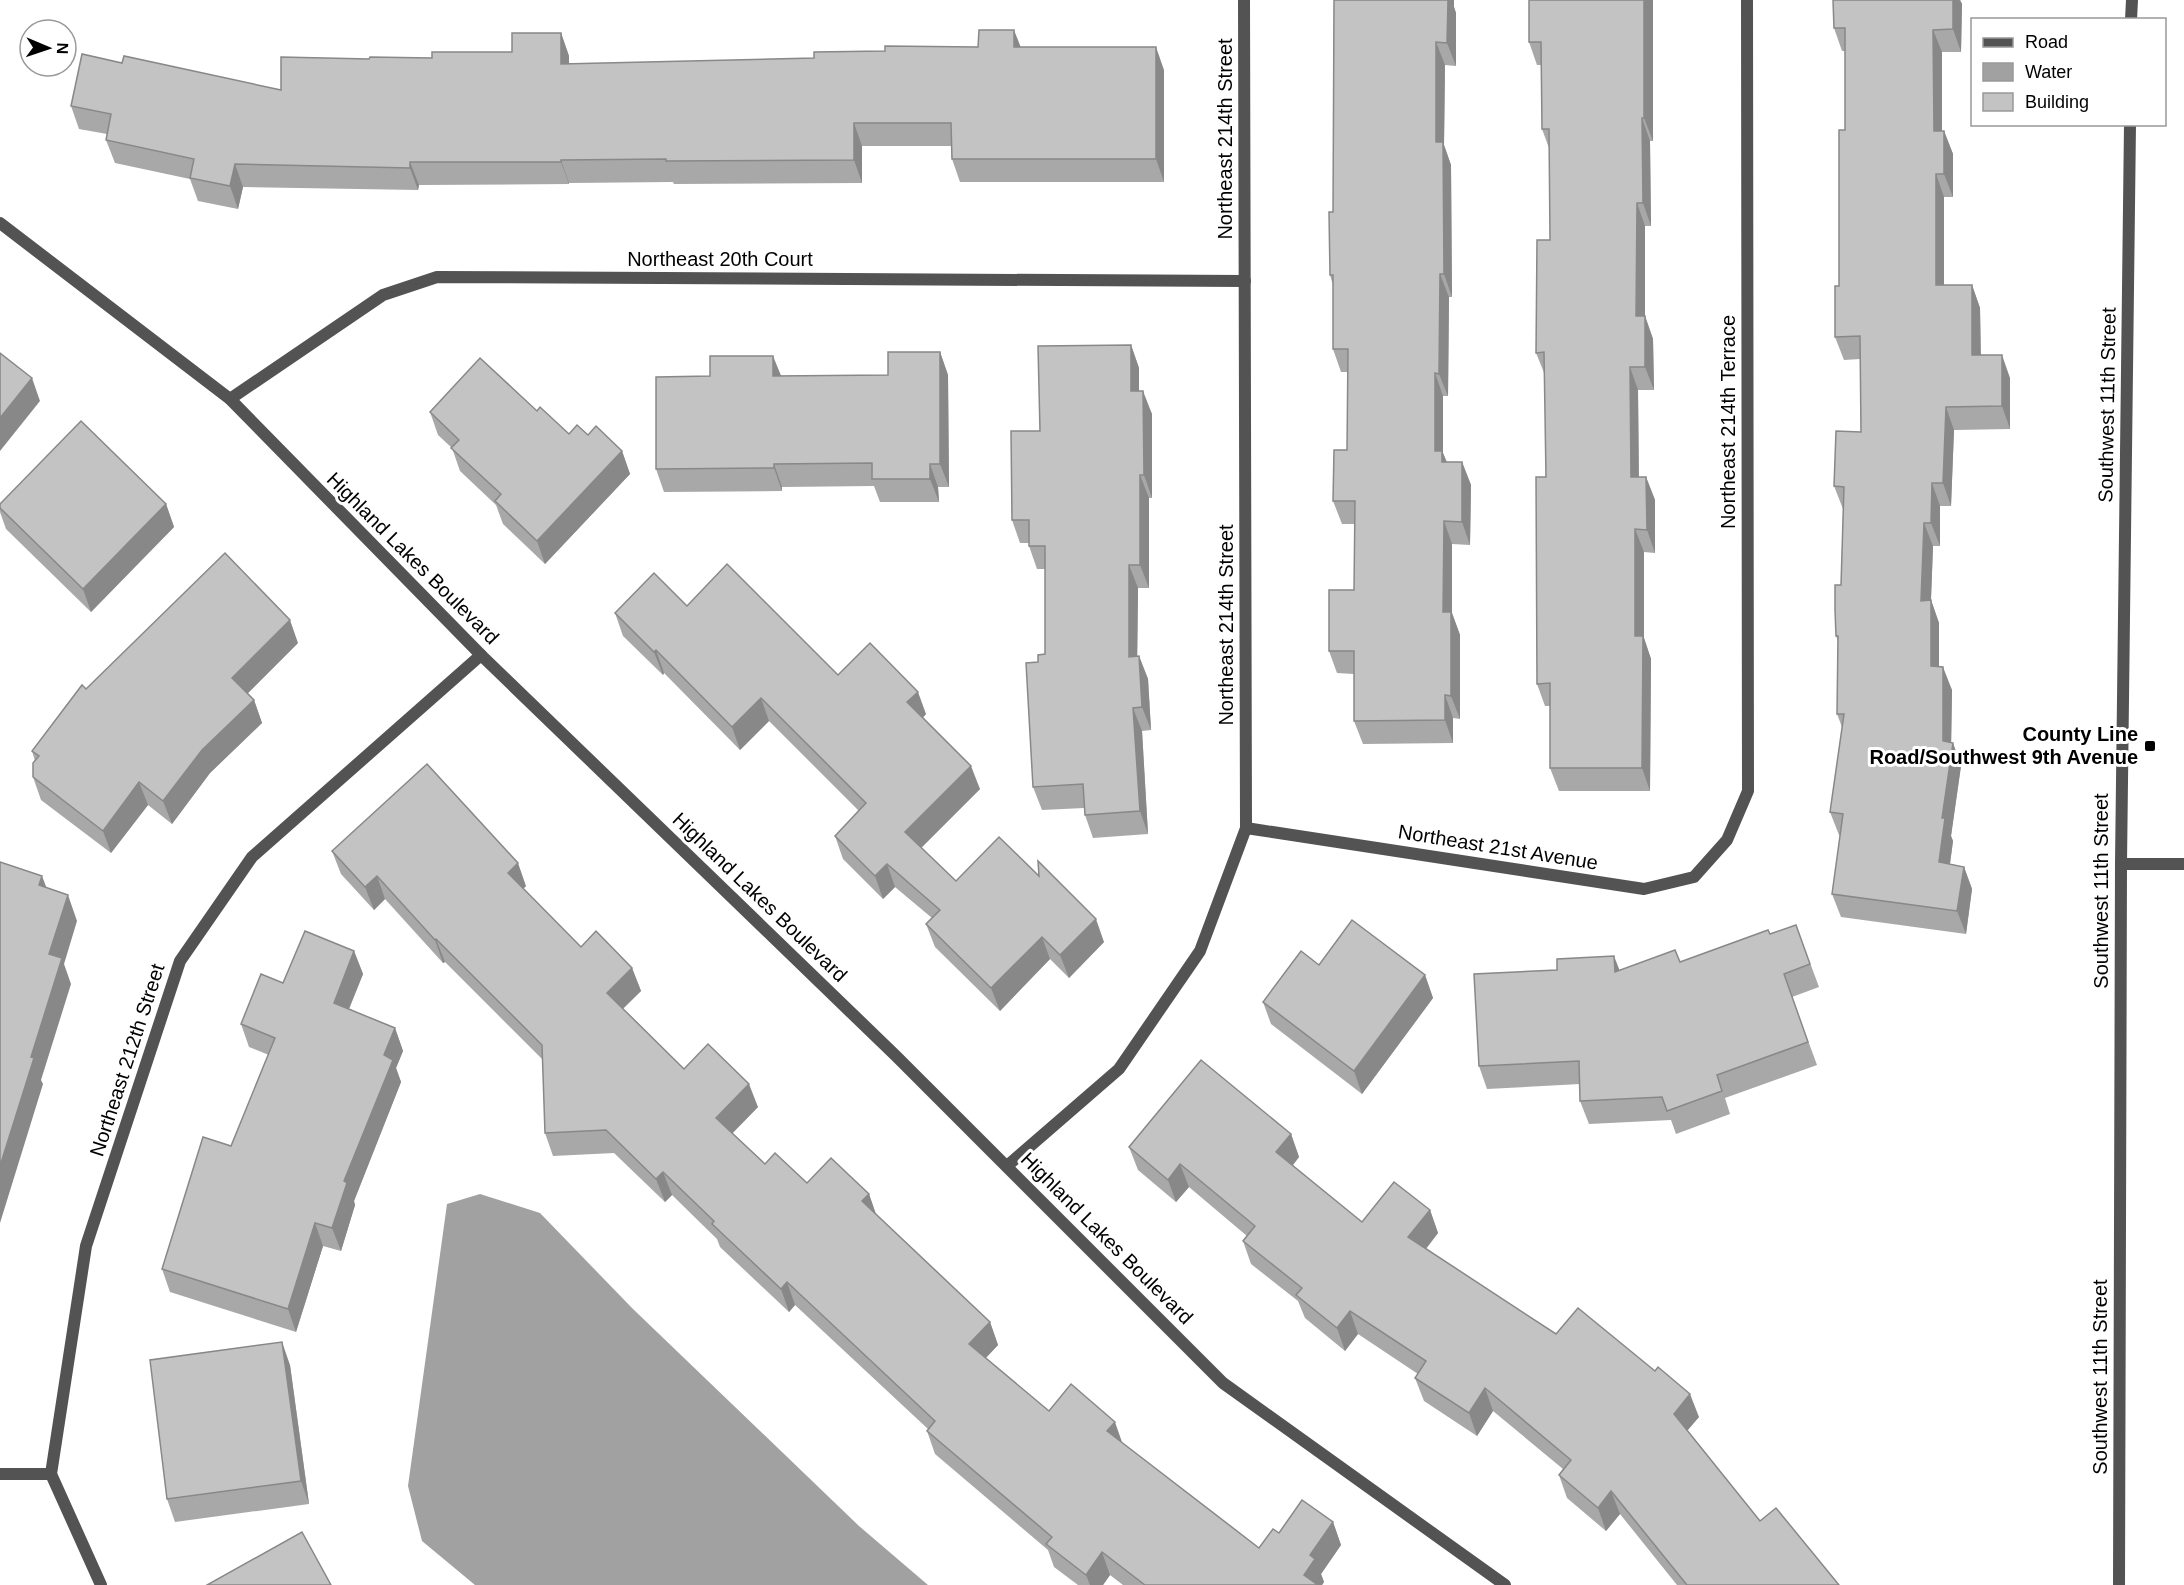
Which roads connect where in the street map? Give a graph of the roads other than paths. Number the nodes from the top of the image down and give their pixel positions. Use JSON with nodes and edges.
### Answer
{"nodes":[{"id":1,"x":1244,"y":0,"type":"edge"},
{"id":2,"x":1748,"y":0,"type":"edge"},
{"id":3,"x":2132,"y":0,"type":"edge"},
{"id":4,"x":2132,"y":18,"type":"edge"},
{"id":5,"x":2130,"y":126,"type":"edge"},
{"id":6,"x":0,"y":223,"type":"edge"},
{"id":7,"x":1245,"y":281,"type":"junction"},
{"id":8,"x":230,"y":399,"type":"junction"},
{"id":9,"x":481,"y":655,"type":"junction"},
{"id":10,"x":1246,"y":828,"type":"junction"},
{"id":11,"x":1727,"y":840,"type":"joint"},
{"id":12,"x":2121,"y":864,"type":"junction"},
{"id":13,"x":2184,"y":864,"type":"edge"},
{"id":14,"x":1006,"y":1166,"type":"junction"},
{"id":15,"x":0,"y":1474,"type":"edge"},
{"id":16,"x":51,"y":1474,"type":"junction"},
{"id":17,"x":101,"y":1585,"type":"edge"},
{"id":18,"x":1505,"y":1585,"type":"edge"},
{"id":19,"x":2120,"y":1585,"type":"edge"}],
"edges":[{"from":1,"to":7,"type":"street","name":"Northeast 214th Street"},
{"from":2,"to":11,"type":"street","name":"Northeast 214th Terrace"},
{"from":3,"to":4,"type":"street"},
{"from":5,"to":12,"type":"street","name":"Southwest 11th Street"},
{"from":6,"to":8,"type":"street","name":"Highland Lakes Boulevard"},
{"from":7,"to":8,"type":"street","name":"Northeast 20th Court"},
{"from":7,"to":10,"type":"street","name":"Northeast 214th Street"},
{"from":8,"to":9,"type":"street","name":"Highland Lakes Boulevard"},
{"from":9,"to":14,"type":"street","name":"Highland Lakes Boulevard"},
{"from":9,"to":16,"type":"street","name":"Northeast 212th Street"},
{"from":10,"to":11,"type":"street","name":"Northeast 21st Avenue"},
{"from":10,"to":14,"type":"street","name":"Northeast 214th Street"},
{"from":12,"to":13,"type":"street"},
{"from":12,"to":19,"type":"street","name":"Southwest 11th Street"},
{"from":14,"to":18,"type":"street","name":"Highland Lakes Boulevard"},
{"from":15,"to":16,"type":"street"},
{"from":16,"to":17,"type":"street"}]}
